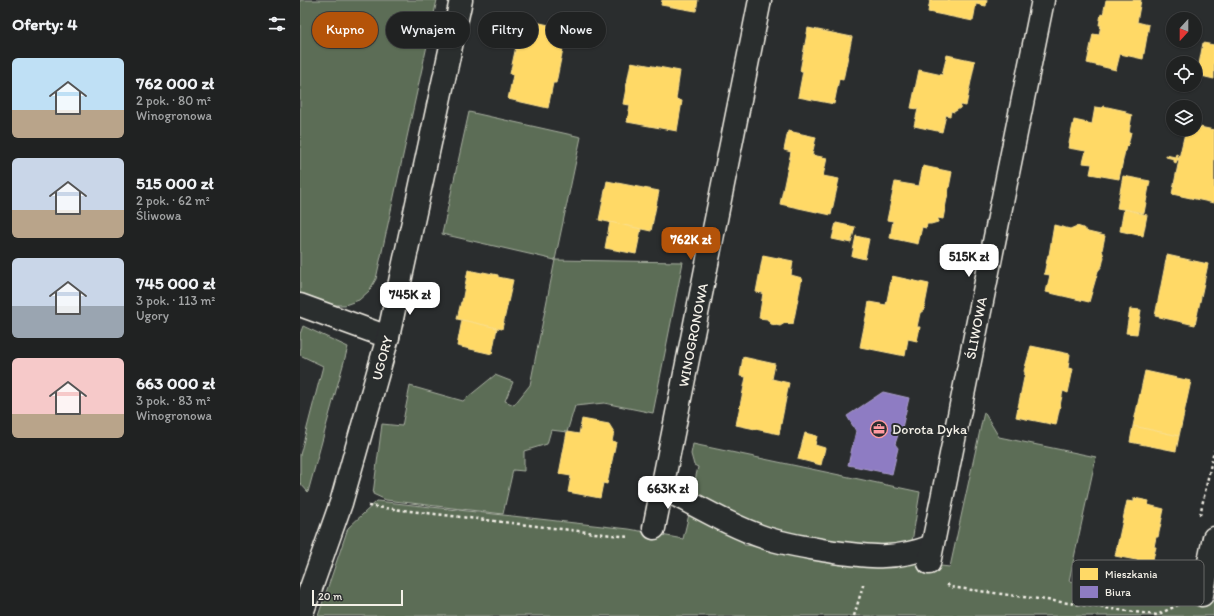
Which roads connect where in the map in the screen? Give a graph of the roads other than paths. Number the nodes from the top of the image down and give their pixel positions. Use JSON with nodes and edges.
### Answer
{"nodes":[{"id":1,"x":461,"y":0,"type":"edge"},
{"id":2,"x":760,"y":0,"type":"edge"},
{"id":3,"x":1043,"y":0,"type":"edge"},
{"id":4,"x":300,"y":305,"type":"edge"},
{"id":5,"x":388,"y":337,"type":"junction"},
{"id":6,"x":662,"y":488,"type":"junction"},
{"id":7,"x":645,"y":533,"type":"road end"},
{"id":8,"x":1214,"y":538,"type":"edge"},
{"id":9,"x":1207,"y":591,"type":"edge"},
{"id":10,"x":301,"y":616,"type":"edge"}],
"edges":[{"from":1,"to":5,"type":"street","name":"UGORY"},
{"from":2,"to":6,"type":"street","name":"WINOGRONOWA"},
{"from":3,"to":6,"type":"street","name":"ŚLIWOWA"},
{"from":4,"to":5,"type":"street"},
{"from":5,"to":10,"type":"street","name":"UGORY"},
{"from":6,"to":7,"type":"street","name":"WINOGRONOWA"},
{"from":8,"to":9,"type":"street"}]}
